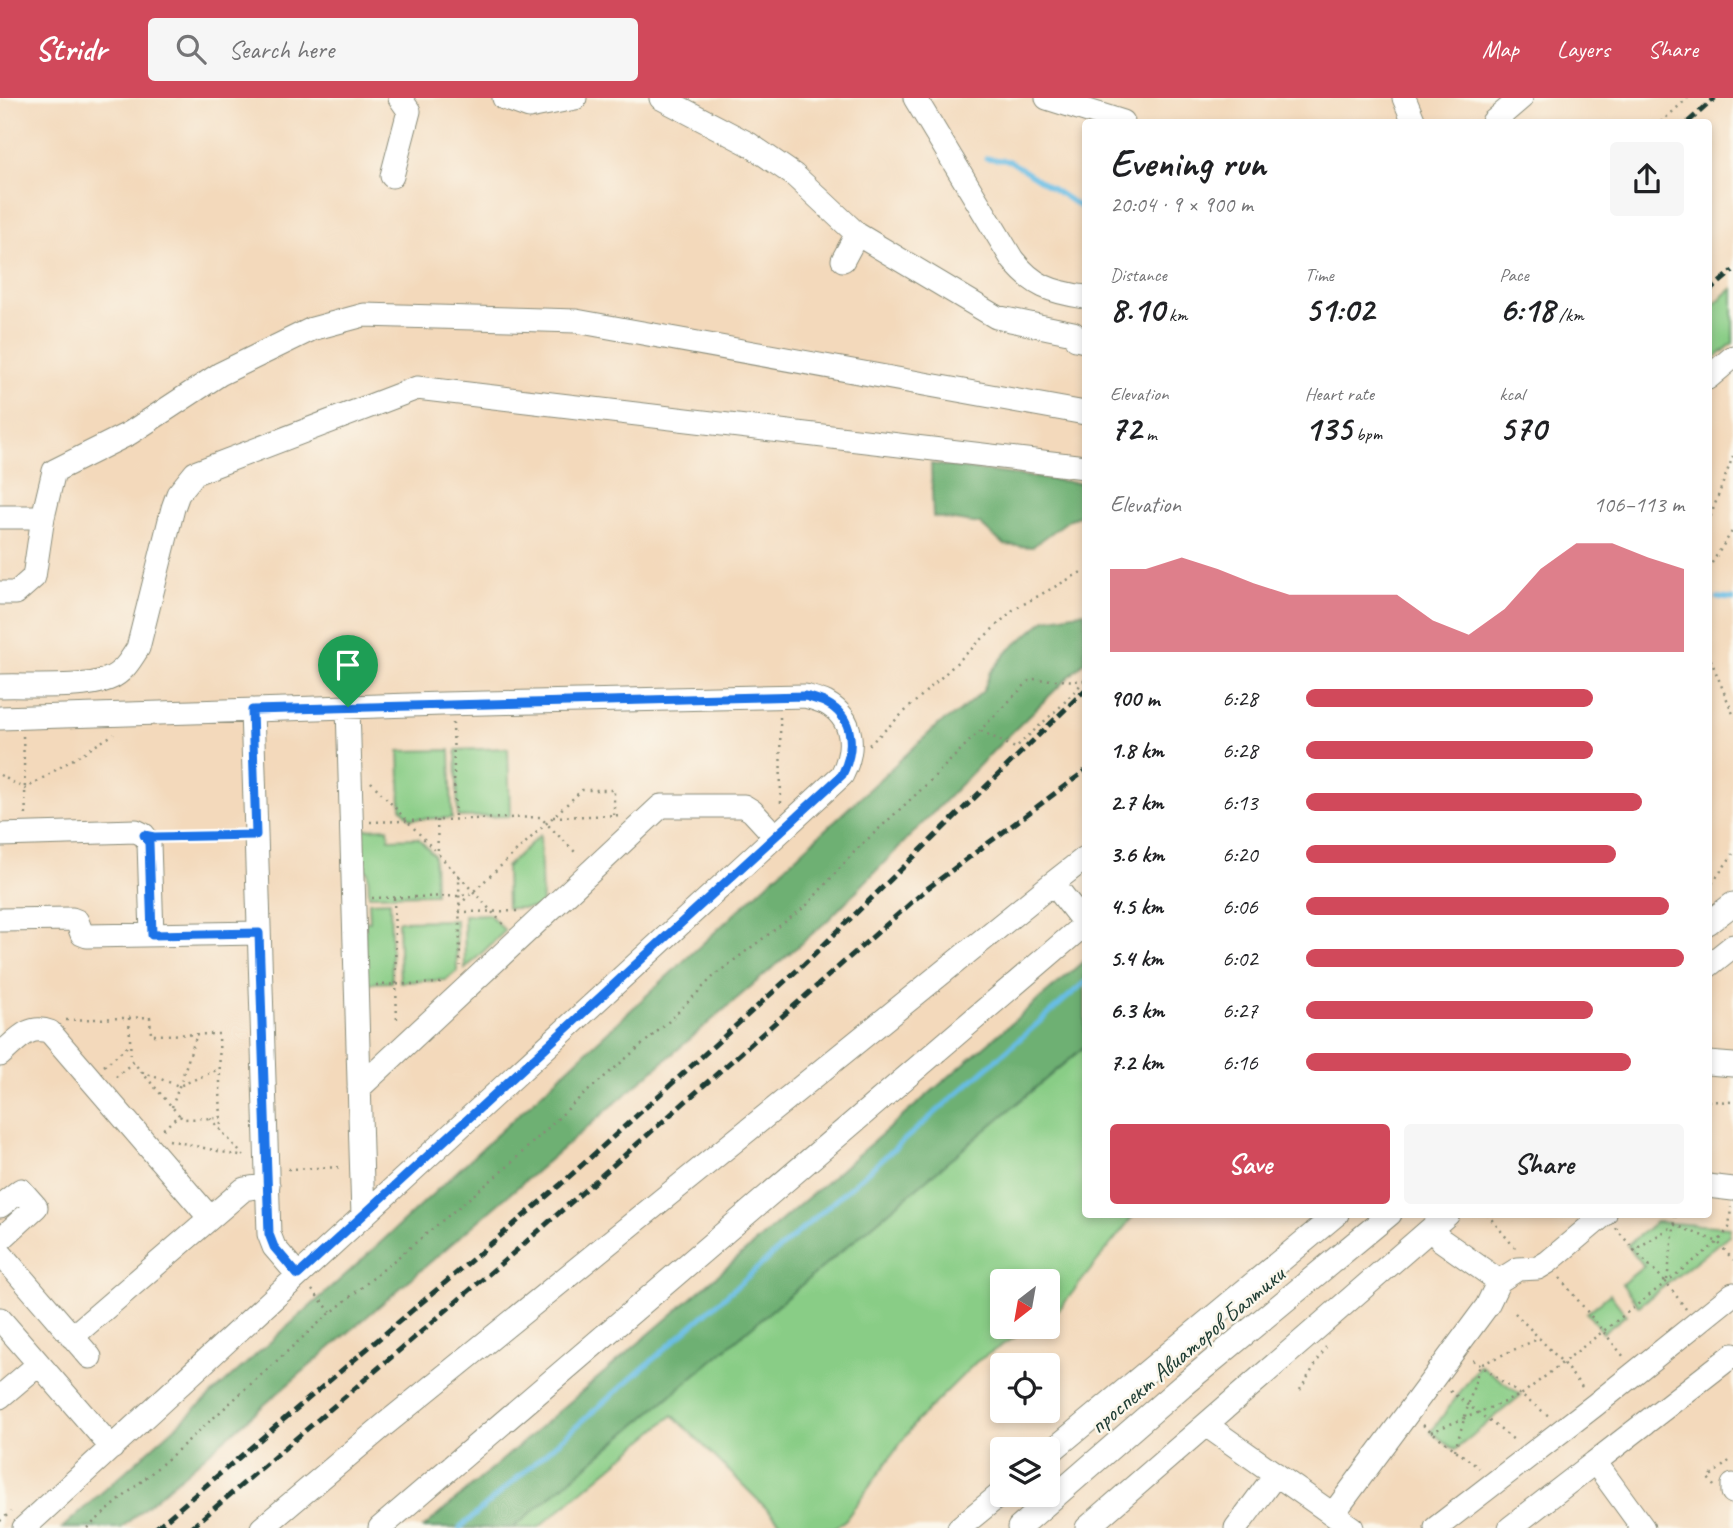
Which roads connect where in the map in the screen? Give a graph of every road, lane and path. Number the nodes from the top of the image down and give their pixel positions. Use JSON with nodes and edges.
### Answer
{"nodes":[{"id":1,"x":400,"y":98,"type":"edge"},
{"id":2,"x":504,"y":98,"type":"edge"},
{"id":3,"x":575,"y":98,"type":"edge"},
{"id":4,"x":661,"y":98,"type":"edge"},
{"id":5,"x":915,"y":98,"type":"edge"},
{"id":6,"x":1047,"y":98,"type":"edge"},
{"id":7,"x":1404,"y":98,"type":"edge"},
{"id":8,"x":1521,"y":98,"type":"edge"},
{"id":9,"x":1688,"y":98,"type":"edge"},
{"id":10,"x":1114,"y":119,"type":"edge"},
{"id":11,"x":1413,"y":119,"type":"edge"},
{"id":12,"x":1496,"y":119,"type":"edge"},
{"id":13,"x":1664,"y":119,"type":"edge"},
{"id":14,"x":392,"y":176,"type":"dead end"},
{"id":15,"x":857,"y":234,"type":"junction"},
{"id":16,"x":843,"y":260,"type":"dead end"},
{"id":17,"x":1082,"y":297,"type":"edge"},
{"id":18,"x":1082,"y":340,"type":"edge"},
{"id":19,"x":1733,"y":357,"type":"edge"},
{"id":20,"x":1712,"y":375,"type":"edge"},
{"id":21,"x":1082,"y":412,"type":"edge"},
{"id":22,"x":1733,"y":456,"type":"edge"},
{"id":23,"x":1082,"y":467,"type":"edge"},
{"id":24,"x":1712,"y":512,"type":"edge"},
{"id":25,"x":0,"y":517,"type":"edge"},
{"id":26,"x":43,"y":517,"type":"junction"},
{"id":27,"x":1733,"y":530,"type":"edge"},
{"id":28,"x":1712,"y":563,"type":"edge"},
{"id":29,"x":1082,"y":572,"type":"edge"},
{"id":30,"x":0,"y":593,"type":"edge"},
{"id":31,"x":1712,"y":663,"type":"edge"},
{"id":32,"x":1082,"y":680,"type":"edge"},
{"id":33,"x":1082,"y":682,"type":"edge"},
{"id":34,"x":0,"y":686,"type":"edge"},
{"id":35,"x":348,"y":707,"type":"junction"},
{"id":36,"x":252,"y":710,"type":"junction"},
{"id":37,"x":779,"y":710,"type":"dead end"},
{"id":38,"x":1733,"y":714,"type":"edge"},
{"id":39,"x":0,"y":718,"type":"edge"},
{"id":40,"x":453,"y":720,"type":"dead end"},
{"id":41,"x":120,"y":730,"type":"dead end"},
{"id":42,"x":981,"y":731,"type":"junction"},
{"id":43,"x":23,"y":733,"type":"dead end"},
{"id":44,"x":850,"y":760,"type":"junction"},
{"id":45,"x":0,"y":775,"type":"edge"},
{"id":46,"x":370,"y":781,"type":"dead end"},
{"id":47,"x":25,"y":789,"type":"junction"},
{"id":48,"x":591,"y":816,"type":"dead end"},
{"id":49,"x":614,"y":816,"type":"dead end"},
{"id":50,"x":553,"y":817,"type":"junction"},
{"id":51,"x":456,"y":819,"type":"junction"},
{"id":52,"x":437,"y":820,"type":"junction"},
{"id":53,"x":407,"y":821,"type":"junction"},
{"id":54,"x":351,"y":822,"type":"junction"},
{"id":55,"x":547,"y":822,"type":"junction"},
{"id":56,"x":778,"y":826,"type":"junction"},
{"id":57,"x":26,"y":834,"type":"junction"},
{"id":58,"x":0,"y":835,"type":"edge"},
{"id":59,"x":144,"y":835,"type":"junction"},
{"id":60,"x":256,"y":835,"type":"junction"},
{"id":61,"x":438,"y":854,"type":"junction"},
{"id":62,"x":1733,"y":854,"type":"edge"},
{"id":63,"x":1082,"y":860,"type":"edge"},
{"id":64,"x":593,"y":870,"type":"junction"},
{"id":65,"x":459,"y":876,"type":"junction"},
{"id":66,"x":1053,"y":883,"type":"junction"},
{"id":67,"x":1712,"y":883,"type":"edge"},
{"id":68,"x":473,"y":892,"type":"junction"},
{"id":69,"x":459,"y":896,"type":"junction"},
{"id":70,"x":394,"y":898,"type":"junction"},
{"id":71,"x":354,"y":899,"type":"junction"},
{"id":72,"x":459,"y":905,"type":"junction"},
{"id":73,"x":1732,"y":907,"type":"edge"},
{"id":74,"x":550,"y":910,"type":"junction"},
{"id":75,"x":491,"y":911,"type":"junction"},
{"id":76,"x":459,"y":912,"type":"junction"},
{"id":77,"x":0,"y":920,"type":"edge"},
{"id":78,"x":1082,"y":920,"type":"edge"},
{"id":79,"x":1712,"y":920,"type":"edge"},
{"id":80,"x":1082,"y":927,"type":"edge"},
{"id":81,"x":259,"y":933,"type":"junction"},
{"id":82,"x":152,"y":935,"type":"junction"},
{"id":83,"x":518,"y":940,"type":"junction"},
{"id":84,"x":1733,"y":946,"type":"edge"},
{"id":85,"x":1712,"y":962,"type":"edge"},
{"id":86,"x":465,"y":980,"type":"junction"},
{"id":87,"x":396,"y":984,"type":"junction"},
{"id":88,"x":356,"y":985,"type":"junction"},
{"id":89,"x":129,"y":1018,"type":"junction"},
{"id":90,"x":50,"y":1032,"type":"junction"},
{"id":91,"x":197,"y":1034,"type":"junction"},
{"id":92,"x":130,"y":1044,"type":"junction"},
{"id":93,"x":398,"y":1052,"type":"junction"},
{"id":94,"x":0,"y":1055,"type":"edge"},
{"id":95,"x":133,"y":1062,"type":"junction"},
{"id":96,"x":1712,"y":1063,"type":"edge"},
{"id":97,"x":1733,"y":1065,"type":"edge"},
{"id":98,"x":104,"y":1066,"type":"dead end"},
{"id":99,"x":219,"y":1069,"type":"junction"},
{"id":100,"x":141,"y":1072,"type":"junction"},
{"id":101,"x":179,"y":1086,"type":"junction"},
{"id":102,"x":359,"y":1088,"type":"junction"},
{"id":103,"x":100,"y":1090,"type":"junction"},
{"id":104,"x":1712,"y":1101,"type":"edge"},
{"id":105,"x":1733,"y":1102,"type":"edge"},
{"id":106,"x":172,"y":1107,"type":"junction"},
{"id":107,"x":179,"y":1115,"type":"junction"},
{"id":108,"x":210,"y":1118,"type":"junction"},
{"id":109,"x":221,"y":1118,"type":"junction"},
{"id":110,"x":221,"y":1130,"type":"junction"},
{"id":111,"x":169,"y":1140,"type":"dead end"},
{"id":112,"x":146,"y":1144,"type":"junction"},
{"id":113,"x":244,"y":1157,"type":"junction"},
{"id":114,"x":250,"y":1163,"type":"dead end"},
{"id":115,"x":361,"y":1166,"type":"junction"},
{"id":116,"x":272,"y":1177,"type":"junction"},
{"id":117,"x":1712,"y":1186,"type":"edge"},
{"id":118,"x":1733,"y":1189,"type":"edge"},
{"id":119,"x":0,"y":1206,"type":"edge"},
{"id":120,"x":363,"y":1217,"type":"junction"},
{"id":121,"x":210,"y":1218,"type":"junction"},
{"id":122,"x":1332,"y":1218,"type":"edge"},
{"id":123,"x":1385,"y":1218,"type":"edge"},
{"id":124,"x":1489,"y":1218,"type":"edge"},
{"id":125,"x":1608,"y":1218,"type":"edge"},
{"id":126,"x":1676,"y":1218,"type":"edge"},
{"id":127,"x":1440,"y":1222,"type":"edge"},
{"id":128,"x":1675,"y":1225,"type":"junction"},
{"id":129,"x":1731,"y":1228,"type":"edge"},
{"id":130,"x":0,"y":1240,"type":"edge"},
{"id":131,"x":1718,"y":1242,"type":"junction"},
{"id":132,"x":1634,"y":1250,"type":"junction"},
{"id":133,"x":0,"y":1253,"type":"edge"},
{"id":134,"x":1522,"y":1256,"type":"dead end"},
{"id":135,"x":1733,"y":1260,"type":"edge"},
{"id":136,"x":1548,"y":1262,"type":"junction"},
{"id":137,"x":298,"y":1275,"type":"junction"},
{"id":138,"x":1499,"y":1281,"type":"junction"},
{"id":139,"x":1666,"y":1282,"type":"junction"},
{"id":140,"x":1733,"y":1293,"type":"edge"},
{"id":141,"x":331,"y":1312,"type":"junction"},
{"id":142,"x":1515,"y":1313,"type":"dead end"},
{"id":143,"x":1692,"y":1317,"type":"dead end"},
{"id":144,"x":0,"y":1320,"type":"edge"},
{"id":145,"x":1603,"y":1332,"type":"junction"},
{"id":146,"x":72,"y":1337,"type":"junction"},
{"id":147,"x":1331,"y":1338,"type":"dead end"},
{"id":148,"x":1540,"y":1338,"type":"junction"},
{"id":149,"x":1733,"y":1355,"type":"edge"},
{"id":150,"x":90,"y":1357,"type":"dead end"},
{"id":151,"x":1471,"y":1358,"type":"dead end"},
{"id":152,"x":1562,"y":1362,"type":"junction"},
{"id":153,"x":39,"y":1364,"type":"junction"},
{"id":154,"x":1480,"y":1365,"type":"junction"},
{"id":155,"x":1630,"y":1365,"type":"dead end"},
{"id":156,"x":1582,"y":1387,"type":"dead end"},
{"id":157,"x":1448,"y":1390,"type":"dead end"},
{"id":158,"x":1300,"y":1391,"type":"dead end"},
{"id":159,"x":1521,"y":1395,"type":"junction"},
{"id":160,"x":0,"y":1396,"type":"edge"},
{"id":161,"x":1468,"y":1405,"type":"junction"},
{"id":162,"x":1478,"y":1413,"type":"junction"},
{"id":163,"x":1464,"y":1418,"type":"junction"},
{"id":164,"x":1414,"y":1419,"type":"dead end"},
{"id":165,"x":1206,"y":1425,"type":"junction"},
{"id":166,"x":1566,"y":1428,"type":"junction"},
{"id":167,"x":1431,"y":1432,"type":"junction"},
{"id":168,"x":1514,"y":1440,"type":"dead end"},
{"id":169,"x":1060,"y":1444,"type":"edge"},
{"id":170,"x":112,"y":1448,"type":"junction"},
{"id":171,"x":1455,"y":1450,"type":"junction"},
{"id":172,"x":1595,"y":1462,"type":"junction"},
{"id":173,"x":1479,"y":1468,"type":"dead end"},
{"id":174,"x":1276,"y":1474,"type":"junction"},
{"id":175,"x":1733,"y":1485,"type":"edge"},
{"id":176,"x":1733,"y":1492,"type":"edge"},
{"id":177,"x":990,"y":1503,"type":"edge"},
{"id":178,"x":20,"y":1504,"type":"dead end"},
{"id":179,"x":1333,"y":1514,"type":"junction"},
{"id":180,"x":0,"y":1521,"type":"edge"},
{"id":181,"x":24,"y":1528,"type":"edge"},
{"id":182,"x":87,"y":1528,"type":"edge"},
{"id":183,"x":261,"y":1528,"type":"edge"},
{"id":184,"x":380,"y":1528,"type":"edge"},
{"id":185,"x":959,"y":1528,"type":"edge"},
{"id":186,"x":1019,"y":1528,"type":"edge"},
{"id":187,"x":1087,"y":1528,"type":"edge"},
{"id":188,"x":1236,"y":1528,"type":"edge"},
{"id":189,"x":1352,"y":1528,"type":"edge"},
{"id":190,"x":1436,"y":1528,"type":"edge"},
{"id":191,"x":1510,"y":1528,"type":"edge"},
{"id":192,"x":1643,"y":1528,"type":"edge"}],
"edges":[{"from":1,"to":14,"type":"street"},
{"from":2,"to":3,"type":"street"},
{"from":4,"to":15,"type":"street"},
{"from":5,"to":17,"type":"street"},
{"from":6,"to":10,"type":"street"},
{"from":7,"to":11,"type":"street"},
{"from":8,"to":12,"type":"street"},
{"from":9,"to":13,"type":"path"},
{"from":15,"to":16,"type":"street"},
{"from":15,"to":18,"type":"street"},
{"from":19,"to":20,"type":"street"},
{"from":21,"to":26,"type":"street"},
{"from":22,"to":24,"type":"path"},
{"from":23,"to":34,"type":"street"},
{"from":25,"to":26,"type":"street"},
{"from":26,"to":30,"type":"street"},
{"from":27,"to":28,"type":"path"},
{"from":29,"to":44,"type":"path"},
{"from":31,"to":38,"type":"path"},
{"from":32,"to":42,"type":"path"},
{"from":33,"to":42,"type":"path"},
{"from":35,"to":36,"type":"street"},
{"from":35,"to":44,"type":"street"},
{"from":35,"to":54,"type":"street"},
{"from":36,"to":39,"type":"street"},
{"from":36,"to":60,"type":"street"},
{"from":37,"to":56,"type":"path"},
{"from":40,"to":51,"type":"path"},
{"from":41,"to":47,"type":"path"},
{"from":42,"to":141,"type":"path"},
{"from":43,"to":47,"type":"path"},
{"from":44,"to":56,"type":"street"},
{"from":45,"to":47,"type":"path"},
{"from":46,"to":53,"type":"path"},
{"from":47,"to":57,"type":"path"},
{"from":48,"to":50,"type":"path"},
{"from":49,"to":50,"type":"path"},
{"from":50,"to":55,"type":"path"},
{"from":51,"to":52,"type":"path"},
{"from":51,"to":55,"type":"path"},
{"from":52,"to":53,"type":"path"},
{"from":52,"to":61,"type":"path"},
{"from":53,"to":54,"type":"path"},
{"from":53,"to":61,"type":"path"},
{"from":54,"to":71,"type":"street"},
{"from":55,"to":64,"type":"path"},
{"from":55,"to":68,"type":"path"},
{"from":56,"to":64,"type":"street"},
{"from":56,"to":120,"type":"street"},
{"from":57,"to":58,"type":"street"},
{"from":57,"to":59,"type":"street"},
{"from":59,"to":60,"type":"path"},
{"from":59,"to":82,"type":"street"},
{"from":60,"to":81,"type":"street"},
{"from":61,"to":65,"type":"path"},
{"from":62,"to":67,"type":"path"},
{"from":63,"to":66,"type":"street"},
{"from":64,"to":74,"type":"street"},
{"from":65,"to":68,"type":"path"},
{"from":65,"to":69,"type":"path"},
{"from":66,"to":78,"type":"street"},
{"from":66,"to":183,"type":"street"},
{"from":68,"to":69,"type":"path"},
{"from":68,"to":72,"type":"path"},
{"from":68,"to":75,"type":"path"},
{"from":69,"to":70,"type":"path"},
{"from":69,"to":72,"type":"path"},
{"from":70,"to":71,"type":"path"},
{"from":70,"to":87,"type":"path"},
{"from":71,"to":88,"type":"street"},
{"from":72,"to":76,"type":"path"},
{"from":73,"to":79,"type":"street"},
{"from":74,"to":75,"type":"path"},
{"from":74,"to":83,"type":"street"},
{"from":75,"to":76,"type":"path"},
{"from":75,"to":83,"type":"path"},
{"from":76,"to":86,"type":"path"},
{"from":77,"to":82,"type":"street"},
{"from":80,"to":184,"type":"street"},
{"from":81,"to":82,"type":"street"},
{"from":81,"to":116,"type":"street"},
{"from":83,"to":86,"type":"street"},
{"from":84,"to":85,"type":"street"},
{"from":86,"to":87,"type":"path"},
{"from":86,"to":93,"type":"street"},
{"from":87,"to":88,"type":"path"},
{"from":87,"to":93,"type":"path"},
{"from":88,"to":102,"type":"street"},
{"from":89,"to":90,"type":"path"},
{"from":89,"to":91,"type":"path"},
{"from":89,"to":92,"type":"path"},
{"from":90,"to":94,"type":"street"},
{"from":90,"to":103,"type":"street"},
{"from":91,"to":99,"type":"path"},
{"from":91,"to":101,"type":"path"},
{"from":92,"to":95,"type":"path"},
{"from":92,"to":98,"type":"path"},
{"from":93,"to":102,"type":"street"},
{"from":95,"to":100,"type":"path"},
{"from":95,"to":103,"type":"path"},
{"from":96,"to":97,"type":"street"},
{"from":99,"to":101,"type":"path"},
{"from":99,"to":109,"type":"path"},
{"from":100,"to":101,"type":"path"},
{"from":100,"to":106,"type":"path"},
{"from":101,"to":106,"type":"path"},
{"from":102,"to":115,"type":"street"},
{"from":103,"to":112,"type":"street"},
{"from":104,"to":105,"type":"path"},
{"from":106,"to":107,"type":"path"},
{"from":107,"to":108,"type":"path"},
{"from":107,"to":112,"type":"path"},
{"from":108,"to":109,"type":"path"},
{"from":108,"to":110,"type":"path"},
{"from":109,"to":110,"type":"path"},
{"from":110,"to":113,"type":"path"},
{"from":111,"to":113,"type":"path"},
{"from":112,"to":121,"type":"street"},
{"from":113,"to":114,"type":"path"},
{"from":115,"to":116,"type":"path"},
{"from":115,"to":120,"type":"street"},
{"from":116,"to":121,"type":"street"},
{"from":116,"to":137,"type":"street"},
{"from":117,"to":118,"type":"street"},
{"from":118,"to":129,"type":"path"},
{"from":119,"to":130,"type":"street"},
{"from":120,"to":137,"type":"street"},
{"from":121,"to":146,"type":"street"},
{"from":122,"to":169,"type":"street","name":"проспект Авиаторов Балтики"},
{"from":123,"to":186,"type":"street","name":"проспект Авиаторов Балтики"},
{"from":124,"to":134,"type":"path"},
{"from":125,"to":132,"type":"path"},
{"from":125,"to":136,"type":"street"},
{"from":126,"to":128,"type":"path"},
{"from":127,"to":138,"type":"street"},
{"from":127,"to":165,"type":"street"},
{"from":128,"to":131,"type":"path"},
{"from":128,"to":132,"type":"path"},
{"from":128,"to":139,"type":"path"},
{"from":129,"to":131,"type":"path"},
{"from":131,"to":135,"type":"path"},
{"from":131,"to":139,"type":"path"},
{"from":132,"to":139,"type":"path"},
{"from":133,"to":146,"type":"street"},
{"from":136,"to":138,"type":"street"},
{"from":136,"to":145,"type":"path"},
{"from":137,"to":141,"type":"path"},
{"from":137,"to":170,"type":"street"},
{"from":138,"to":179,"type":"street"},
{"from":139,"to":143,"type":"path"},
{"from":139,"to":145,"type":"path"},
{"from":140,"to":166,"type":"street"},
{"from":141,"to":182,"type":"path"},
{"from":142,"to":148,"type":"path"},
{"from":144,"to":153,"type":"street"},
{"from":145,"to":152,"type":"path"},
{"from":145,"to":155,"type":"path"},
{"from":146,"to":150,"type":"street"},
{"from":147,"to":158,"type":"path"},
{"from":148,"to":152,"type":"path"},
{"from":148,"to":154,"type":"path"},
{"from":149,"to":172,"type":"street"},
{"from":151,"to":154,"type":"path"},
{"from":152,"to":156,"type":"path"},
{"from":152,"to":159,"type":"path"},
{"from":153,"to":160,"type":"street"},
{"from":153,"to":170,"type":"street"},
{"from":154,"to":159,"type":"path"},
{"from":154,"to":161,"type":"path"},
{"from":157,"to":161,"type":"path"},
{"from":159,"to":162,"type":"path"},
{"from":159,"to":166,"type":"path"},
{"from":161,"to":162,"type":"path"},
{"from":161,"to":163,"type":"path"},
{"from":162,"to":163,"type":"path"},
{"from":162,"to":168,"type":"path"},
{"from":163,"to":167,"type":"path"},
{"from":163,"to":171,"type":"path"},
{"from":164,"to":167,"type":"path"},
{"from":165,"to":174,"type":"street"},
{"from":165,"to":187,"type":"street"},
{"from":166,"to":190,"type":"street"},
{"from":167,"to":171,"type":"path"},
{"from":170,"to":181,"type":"street"},
{"from":171,"to":173,"type":"path"},
{"from":172,"to":191,"type":"street"},
{"from":172,"to":192,"type":"street"},
{"from":174,"to":179,"type":"street"},
{"from":174,"to":188,"type":"street"},
{"from":175,"to":176,"type":"street"},
{"from":177,"to":185,"type":"street"},
{"from":178,"to":180,"type":"path"},
{"from":179,"to":189,"type":"street"}]}
